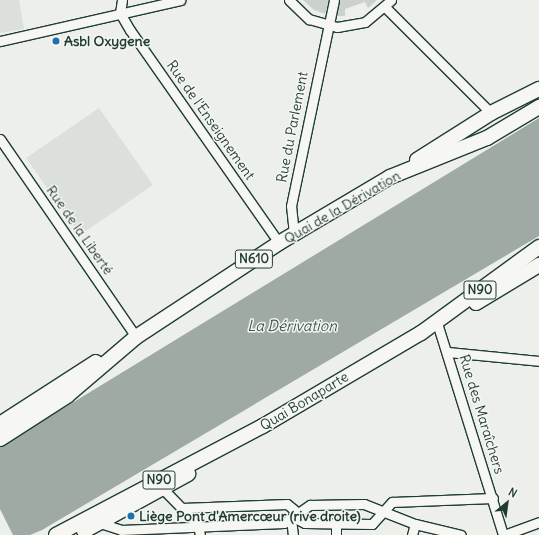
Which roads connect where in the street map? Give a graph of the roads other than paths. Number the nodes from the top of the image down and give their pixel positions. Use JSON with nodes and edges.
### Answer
{"nodes":[{"id":1,"x":122,"y":0,"type":"edge"},
{"id":2,"x":180,"y":0,"type":"edge"},
{"id":3,"x":289,"y":0,"type":"edge"},
{"id":4,"x":334,"y":0,"type":"edge"},
{"id":5,"x":388,"y":4,"type":"edge"},
{"id":6,"x":120,"y":13,"type":"junction"},
{"id":7,"x":327,"y":26,"type":"junction"},
{"id":8,"x":0,"y":41,"type":"edge"},
{"id":9,"x":539,"y":89,"type":"edge"},
{"id":10,"x":539,"y":107,"type":"edge"},
{"id":11,"x":491,"y":113,"type":"junction"},
{"id":12,"x":0,"y":139,"type":"edge"},
{"id":13,"x":390,"y":177,"type":"junction"},
{"id":14,"x":294,"y":234,"type":"junction"},
{"id":15,"x":279,"y":243,"type":"junction"},
{"id":16,"x":539,"y":247,"type":"edge"},
{"id":17,"x":539,"y":265,"type":"edge"},
{"id":18,"x":438,"y":326,"type":"junction"},
{"id":19,"x":421,"y":333,"type":"junction"},
{"id":20,"x":136,"y":337,"type":"junction"},
{"id":21,"x":123,"y":348,"type":"junction"},
{"id":22,"x":448,"y":352,"type":"junction"},
{"id":23,"x":539,"y":361,"type":"edge"},
{"id":24,"x":0,"y":424,"type":"edge"},
{"id":25,"x":263,"y":426,"type":"junction"},
{"id":26,"x":0,"y":438,"type":"edge"},
{"id":27,"x":164,"y":490,"type":"junction"},
{"id":28,"x":492,"y":498,"type":"junction"},
{"id":29,"x":182,"y":508,"type":"junction"},
{"id":30,"x":381,"y":513,"type":"junction"},
{"id":31,"x":294,"y":516,"type":"junction"},
{"id":32,"x":539,"y":522,"type":"edge"},
{"id":33,"x":100,"y":523,"type":"junction"},
{"id":34,"x":336,"y":523,"type":"junction"},
{"id":35,"x":415,"y":524,"type":"junction"},
{"id":36,"x":198,"y":525,"type":"junction"},
{"id":37,"x":56,"y":535,"type":"edge"},
{"id":38,"x":77,"y":535,"type":"edge"},
{"id":39,"x":200,"y":535,"type":"edge"},
{"id":40,"x":293,"y":535,"type":"edge"},
{"id":41,"x":336,"y":535,"type":"edge"},
{"id":42,"x":412,"y":535,"type":"edge"},
{"id":43,"x":461,"y":535,"type":"edge"},
{"id":44,"x":503,"y":535,"type":"edge"}],
"edges":[{"from":1,"to":6,"type":"street"},
{"from":2,"to":6,"type":"street"},
{"from":3,"to":7,"type":"street"},
{"from":4,"to":7,"type":"street","name":"Rue du Parlement"},
{"from":5,"to":7,"type":"street"},
{"from":5,"to":11,"type":"street"},
{"from":6,"to":8,"type":"street"},
{"from":6,"to":15,"type":"street","name":"Rue de l'Enseignement"},
{"from":7,"to":14,"type":"street","name":"Rue du Parlement"},
{"from":9,"to":11,"type":"main road","number":"N610"},
{"from":10,"to":13,"type":"main road","name":"Quai de la Dérivation","number":"N610"},
{"from":11,"to":13,"type":"main road","number":"N610"},
{"from":12,"to":20,"type":"street","name":"Rue de la Liberté"},
{"from":13,"to":14,"type":"main road","name":"Quai de la Dérivation","number":"N610"},
{"from":14,"to":15,"type":"main road","name":"Quai de la Dérivation","number":"N610"},
{"from":15,"to":20,"type":"main road","name":"Quai de la Dérivation","number":"N610"},
{"from":16,"to":19,"type":"main road","name":"Quai Bonaparte","number":"N90"},
{"from":17,"to":18,"type":"main road"},
{"from":18,"to":19,"type":"main road"},
{"from":18,"to":22,"type":"street","name":"Rue des Maraîchers"},
{"from":19,"to":25,"type":"main road","name":"Quai Bonaparte","number":"N90"},
{"from":20,"to":21,"type":"main road","name":"Quai de la Dérivation","number":"N610"},
{"from":21,"to":24,"type":"main road","number":"N610"},
{"from":21,"to":26,"type":"main road","name":"Quai de la Dérivation","number":"N610"},
{"from":22,"to":23,"type":"street"},
{"from":22,"to":28,"type":"street","name":"Rue des Maraîchers"},
{"from":25,"to":27,"type":"main road"},
{"from":25,"to":37,"type":"main road","name":"Quai Bonaparte","number":"N90"},
{"from":27,"to":29,"type":"street"},
{"from":27,"to":33,"type":"main road"},
{"from":28,"to":30,"type":"street"},
{"from":28,"to":44,"type":"street","name":"Rue des Maraîchers"},
{"from":29,"to":31,"type":"street"},
{"from":29,"to":36,"type":"street"},
{"from":30,"to":31,"type":"street"},
{"from":30,"to":34,"type":"street"},
{"from":30,"to":35,"type":"street"},
{"from":31,"to":34,"type":"street"},
{"from":31,"to":36,"type":"street"},
{"from":31,"to":40,"type":"street"},
{"from":32,"to":44,"type":"street"},
{"from":33,"to":36,"type":"street"},
{"from":33,"to":38,"type":"main road"},
{"from":34,"to":41,"type":"street"},
{"from":35,"to":42,"type":"street"},
{"from":35,"to":43,"type":"street"},
{"from":36,"to":39,"type":"street"}]}
